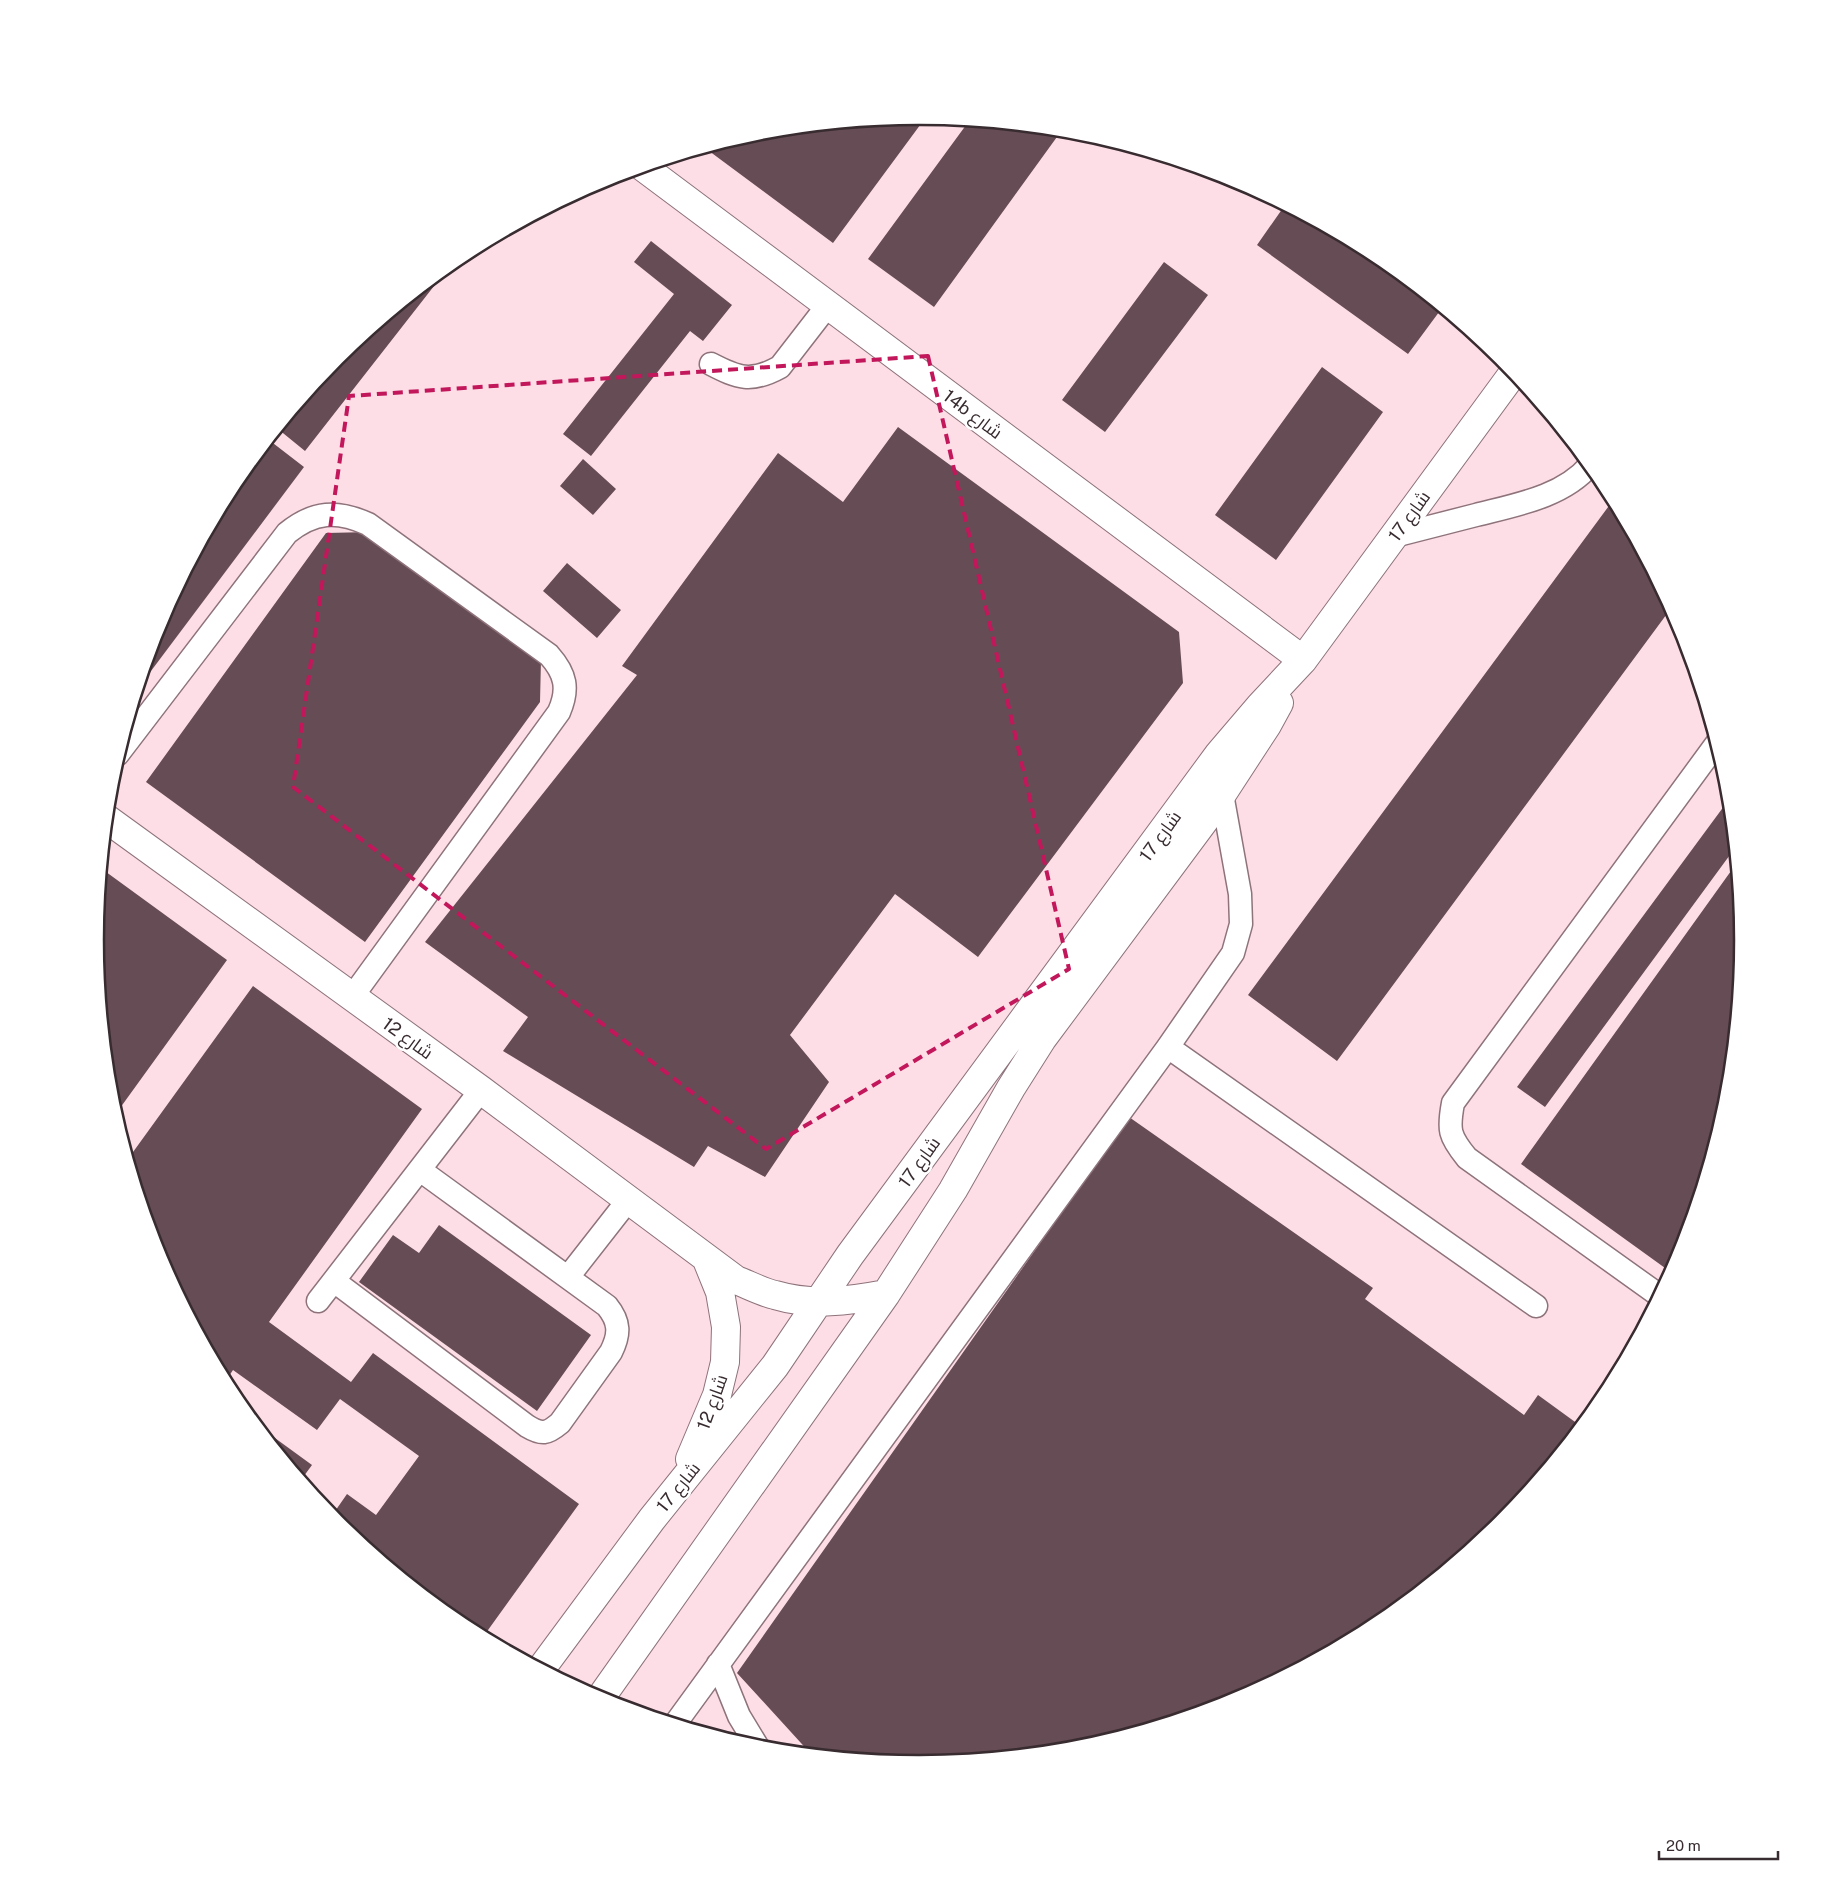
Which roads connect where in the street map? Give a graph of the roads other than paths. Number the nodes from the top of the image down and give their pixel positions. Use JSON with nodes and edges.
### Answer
{"nodes":[{"id":1,"x":649,"y":171,"type":"edge"},
{"id":2,"x":828,"y":305,"type":"junction"},
{"id":3,"x":711,"y":364,"type":"dead end"},
{"id":4,"x":1509,"y":378,"type":"edge"},
{"id":5,"x":1585,"y":469,"type":"edge"},
{"id":6,"x":1394,"y":536,"type":"junction"},
{"id":7,"x":1303,"y":660,"type":"junction"},
{"id":8,"x":130,"y":739,"type":"edge"},
{"id":9,"x":1712,"y":750,"type":"edge"},
{"id":10,"x":1222,"y":794,"type":"junction"},
{"id":11,"x":113,"y":823,"type":"edge"},
{"id":12,"x":352,"y":997,"type":"junction"},
{"id":13,"x":1168,"y":1047,"type":"junction"},
{"id":14,"x":481,"y":1090,"type":"junction"},
{"id":15,"x":420,"y":1170,"type":"junction"},
{"id":16,"x":629,"y":1199,"type":"junction"},
{"id":17,"x":707,"y":1260,"type":"junction"},
{"id":18,"x":568,"y":1277,"type":"junction"},
{"id":19,"x":334,"y":1281,"type":"junction"},
{"id":20,"x":1655,"y":1292,"type":"edge"},
{"id":21,"x":886,"y":1294,"type":"junction"},
{"id":22,"x":318,"y":1301,"type":"dead end"},
{"id":23,"x":818,"y":1302,"type":"junction"},
{"id":24,"x":1536,"y":1306,"type":"dead end"},
{"id":25,"x":680,"y":1484,"type":"junction"},
{"id":26,"x":544,"y":1664,"type":"edge"},
{"id":27,"x":718,"y":1664,"type":"junction"},
{"id":28,"x":604,"y":1693,"type":"edge"},
{"id":29,"x":678,"y":1719,"type":"edge"},
{"id":30,"x":753,"y":1739,"type":"edge"}],
"edges":[{"from":1,"to":2,"type":"street","name":"14b شارع"},
{"from":2,"to":3,"type":"lane"},
{"from":2,"to":7,"type":"street","name":"14b شارع"},
{"from":4,"to":6,"type":"street","name":"شارع 17"},
{"from":5,"to":6,"type":"lane"},
{"from":6,"to":7,"type":"street","name":"شارع 17"},
{"from":7,"to":10,"type":"street","name":"شارع 17"},
{"from":7,"to":23,"type":"street","name":"شارع 17"},
{"from":8,"to":12,"type":"lane"},
{"from":9,"to":20,"type":"lane"},
{"from":10,"to":13,"type":"lane"},
{"from":10,"to":21,"type":"street","name":"شارع 17"},
{"from":11,"to":12,"type":"street","name":"شارع 12"},
{"from":12,"to":14,"type":"street","name":"شارع 12"},
{"from":13,"to":24,"type":"lane"},
{"from":13,"to":27,"type":"lane"},
{"from":14,"to":15,"type":"lane"},
{"from":14,"to":16,"type":"street","name":"شارع 12"},
{"from":15,"to":18,"type":"lane"},
{"from":15,"to":19,"type":"lane"},
{"from":16,"to":17,"type":"street","name":"شارع 12"},
{"from":16,"to":18,"type":"lane"},
{"from":17,"to":23,"type":"street","name":"شارع 12"},
{"from":17,"to":25,"type":"street","name":"شارع 12"},
{"from":18,"to":19,"type":"lane"},
{"from":19,"to":22,"type":"lane"},
{"from":21,"to":23,"type":"street","name":"شارع 12"},
{"from":21,"to":28,"type":"street","name":"شارع 17"},
{"from":23,"to":25,"type":"street","name":"شارع 17"},
{"from":25,"to":26,"type":"street","name":"شارع 17"},
{"from":27,"to":29,"type":"lane"},
{"from":27,"to":30,"type":"lane"}]}
